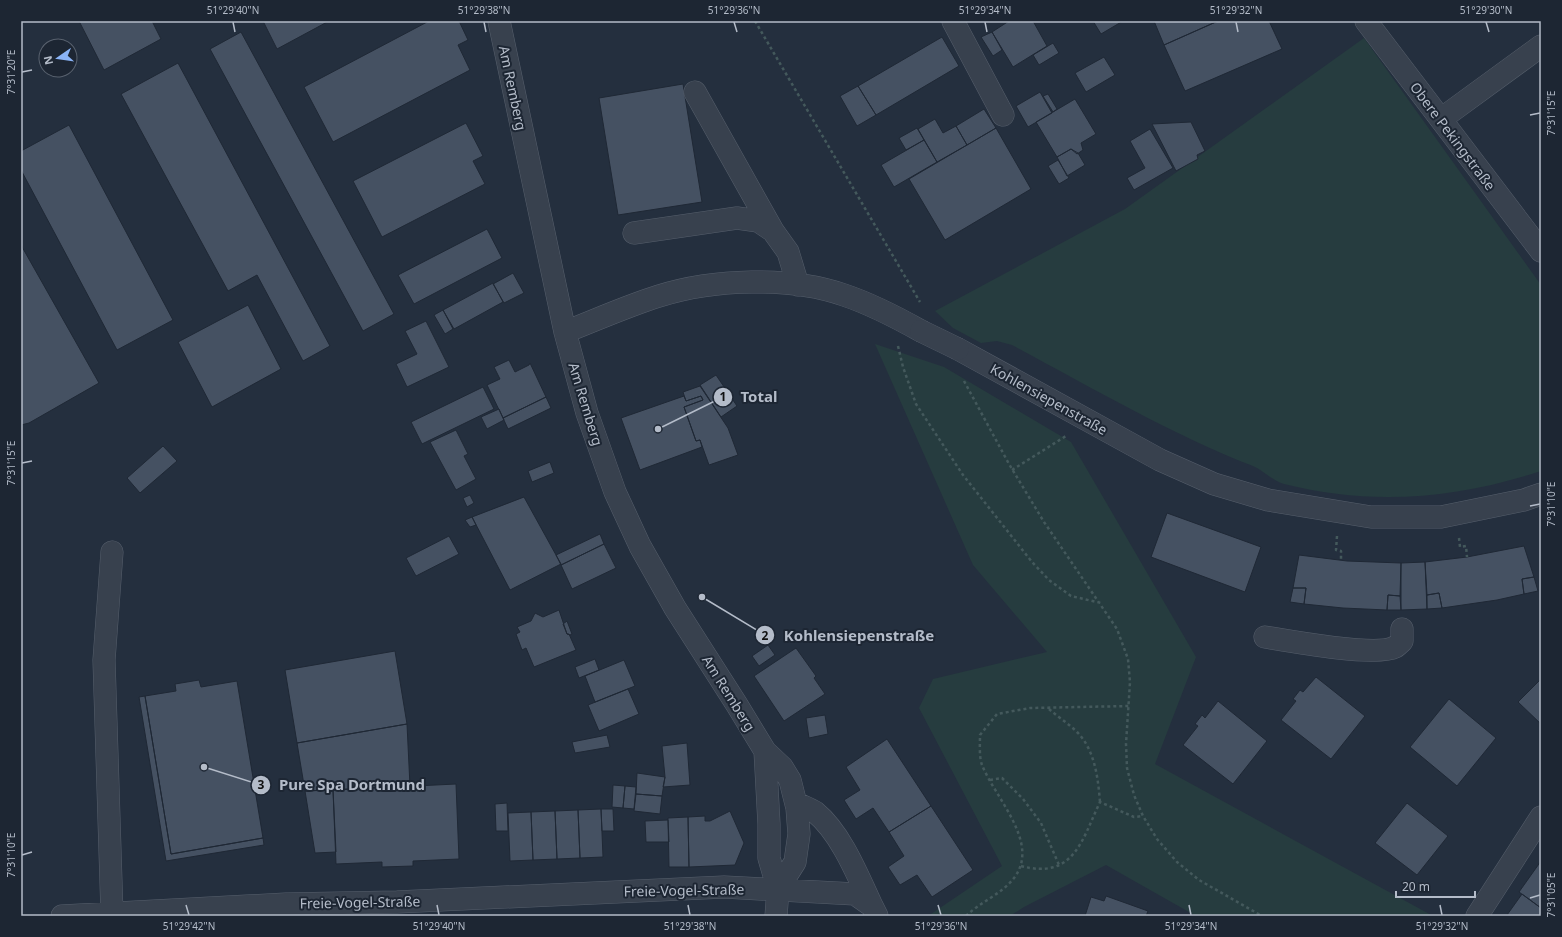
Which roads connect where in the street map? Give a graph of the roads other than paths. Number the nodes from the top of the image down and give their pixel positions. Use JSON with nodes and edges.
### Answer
{"nodes":[{"id":1,"x":499,"y":21,"type":"edge"},
{"id":2,"x":953,"y":21,"type":"edge"},
{"id":3,"x":1366,"y":21,"type":"edge"},
{"id":4,"x":1541,"y":46,"type":"edge"},
{"id":5,"x":695,"y":92,"type":"dead end"},
{"id":6,"x":1003,"y":115,"type":"dead end"},
{"id":7,"x":1441,"y":119,"type":"junction"},
{"id":8,"x":773,"y":231,"type":"junction"},
{"id":9,"x":634,"y":233,"type":"dead end"},
{"id":10,"x":1541,"y":251,"type":"edge"},
{"id":11,"x":798,"y":285,"type":"junction"},
{"id":12,"x":565,"y":332,"type":"junction"},
{"id":13,"x":1541,"y":494,"type":"edge"},
{"id":14,"x":112,"y":552,"type":"dead end"},
{"id":15,"x":1402,"y":629,"type":"dead end"},
{"id":16,"x":1265,"y":637,"type":"dead end"},
{"id":17,"x":764,"y":752,"type":"junction"},
{"id":18,"x":796,"y":803,"type":"junction"},
{"id":19,"x":1541,"y":817,"type":"edge"},
{"id":20,"x":778,"y":889,"type":"junction"},
{"id":21,"x":874,"y":911,"type":"edge"},
{"id":22,"x":112,"y":914,"type":"junction"},
{"id":23,"x":62,"y":916,"type":"edge"},
{"id":24,"x":776,"y":916,"type":"edge"},
{"id":25,"x":1477,"y":916,"type":"edge"}],
"edges":[{"from":1,"to":12,"type":"street","name":"Am Remberg"},
{"from":2,"to":6,"type":"street"},
{"from":3,"to":7,"type":"street","name":"Obere Pekingstraße"},
{"from":4,"to":7,"type":"street"},
{"from":5,"to":8,"type":"street"},
{"from":7,"to":10,"type":"street","name":"Obere Pekingstraße"},
{"from":8,"to":9,"type":"street"},
{"from":8,"to":11,"type":"street"},
{"from":11,"to":12,"type":"street","name":"Kohlensiepenstraße"},
{"from":11,"to":13,"type":"street","name":"Kohlensiepenstraße","bridge":true},
{"from":12,"to":17,"type":"street","name":"Am Remberg"},
{"from":14,"to":22,"type":"street"},
{"from":15,"to":16,"type":"street"},
{"from":17,"to":18,"type":"street","name":"Am Remberg"},
{"from":17,"to":20,"type":"street","name":"Am Remberg"},
{"from":18,"to":20,"type":"street","name":"Am Remberg"},
{"from":18,"to":21,"type":"street"},
{"from":19,"to":25,"type":"street"},
{"from":20,"to":21,"type":"street"},
{"from":20,"to":22,"type":"street","name":"Freie-Vogel-Straße"},
{"from":20,"to":24,"type":"street"},
{"from":22,"to":23,"type":"street","name":"Freie-Vogel-Straße"}]}
